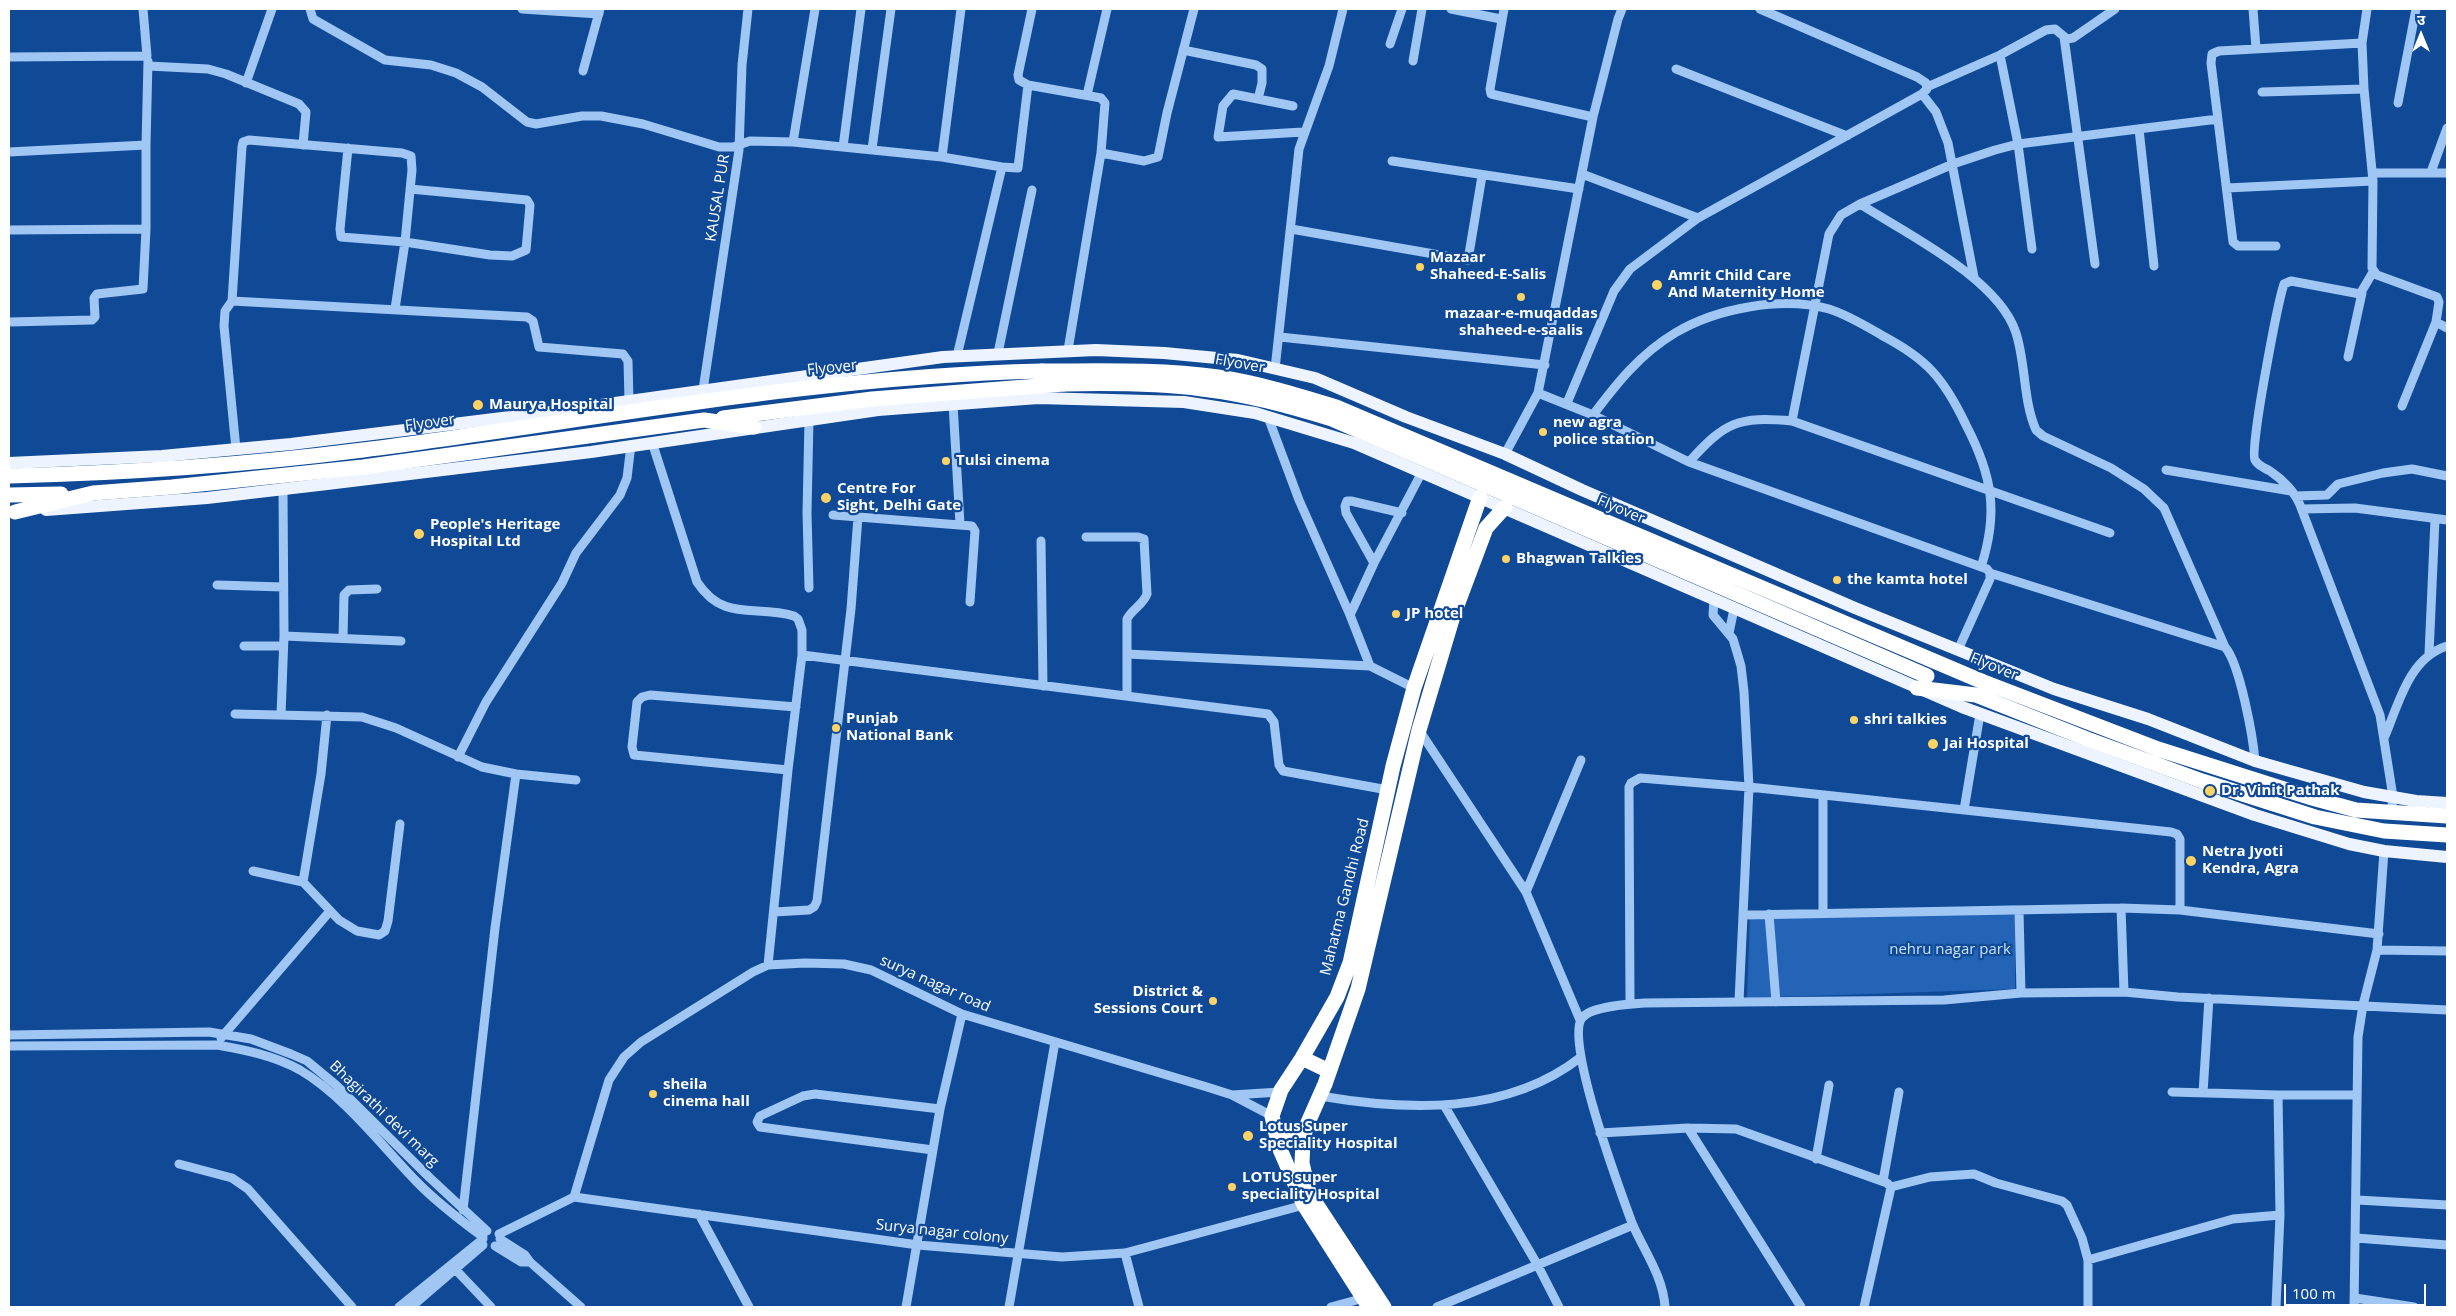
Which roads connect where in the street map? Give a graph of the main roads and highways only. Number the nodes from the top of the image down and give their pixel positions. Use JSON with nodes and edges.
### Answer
{"nodes":[{"id":1,"x":704,"y":420,"type":"junction"},
{"id":2,"x":754,"y":427,"type":"junction"},
{"id":3,"x":1462,"y":438,"type":"junction"},
{"id":4,"x":9,"y":463,"type":"edge"},
{"id":5,"x":9,"y":476,"type":"edge"},
{"id":6,"x":1555,"y":477,"type":"junction"},
{"id":7,"x":1441,"y":480,"type":"junction"},
{"id":8,"x":93,"y":493,"type":"junction"},
{"id":9,"x":9,"y":495,"type":"edge"},
{"id":10,"x":1480,"y":497,"type":"junction"},
{"id":11,"x":1505,"y":508,"type":"junction"},
{"id":12,"x":12,"y":512,"type":"edge"},
{"id":13,"x":1536,"y":521,"type":"junction"},
{"id":14,"x":1917,"y":688,"type":"junction"},
{"id":15,"x":1979,"y":688,"type":"junction"},
{"id":16,"x":2447,"y":802,"type":"edge"},
{"id":17,"x":2447,"y":816,"type":"edge"},
{"id":18,"x":2447,"y":835,"type":"edge"},
{"id":19,"x":2447,"y":857,"type":"edge"},
{"id":20,"x":1302,"y":1058,"type":"junction"},
{"id":21,"x":1329,"y":1071,"type":"junction"},
{"id":22,"x":1273,"y":1122,"type":"junction"},
{"id":23,"x":1306,"y":1127,"type":"junction"},
{"id":24,"x":1366,"y":1303,"type":"edge"},
{"id":25,"x":1384,"y":1307,"type":"edge"}],
"edges":[{"from":1,"to":2,"type":"highway"},
{"from":1,"to":8,"type":"highway","name":"Flyover"},
{"from":1,"to":15,"type":"highway","name":"Flyover","bridge":true},
{"from":2,"to":7,"type":"main road"},
{"from":2,"to":12,"type":"main road"},
{"from":3,"to":4,"type":"main road"},
{"from":3,"to":6,"type":"main road"},
{"from":3,"to":7,"type":"main road"},
{"from":5,"to":15,"type":"highway","name":"Flyover","bridge":true},
{"from":6,"to":13,"type":"main road"},
{"from":6,"to":16,"type":"main road"},
{"from":7,"to":10,"type":"main road"},
{"from":8,"to":9,"type":"highway"},
{"from":8,"to":12,"type":"highway"},
{"from":10,"to":11,"type":"main road"},
{"from":10,"to":20,"type":"highway","name":"Mahatma Gandhi Road"},
{"from":11,"to":13,"type":"main road"},
{"from":11,"to":21,"type":"highway"},
{"from":13,"to":14,"type":"main road"},
{"from":14,"to":15,"type":"highway"},
{"from":14,"to":19,"type":"main road"},
{"from":15,"to":17,"type":"highway","name":"Flyover"},
{"from":15,"to":18,"type":"highway"},
{"from":20,"to":21,"type":"highway"},
{"from":20,"to":22,"type":"highway","name":"Mahatma Gandhi Road"},
{"from":21,"to":23,"type":"highway"},
{"from":22,"to":23,"type":"highway"},
{"from":22,"to":24,"type":"highway"},
{"from":23,"to":25,"type":"highway"}]}
